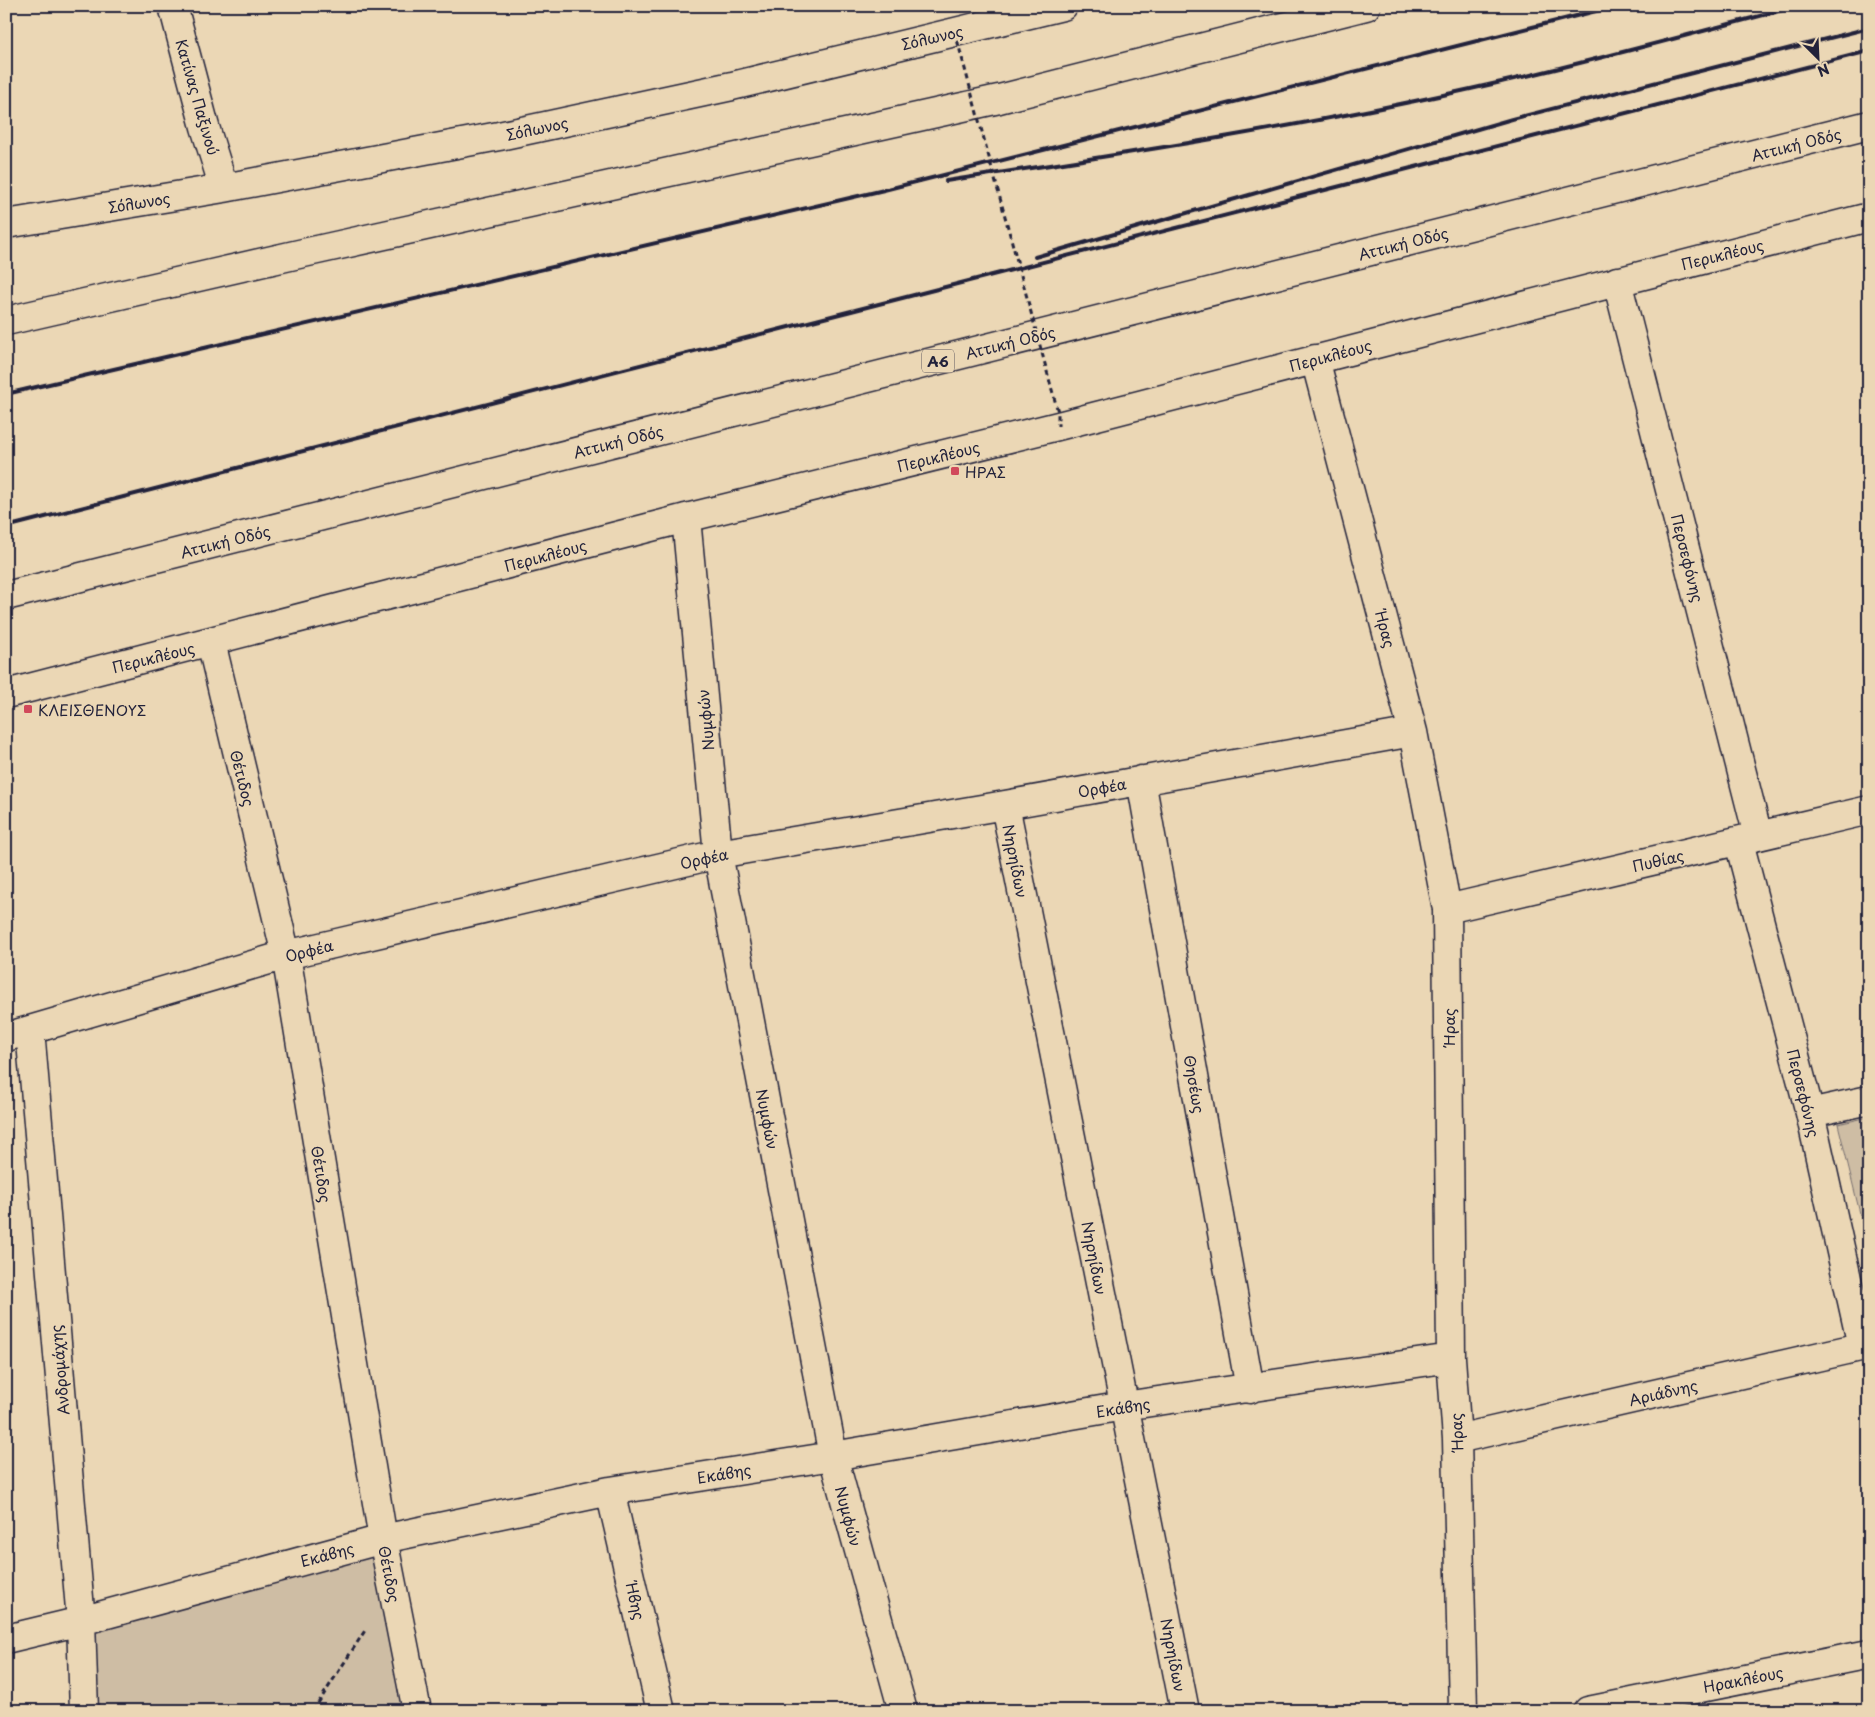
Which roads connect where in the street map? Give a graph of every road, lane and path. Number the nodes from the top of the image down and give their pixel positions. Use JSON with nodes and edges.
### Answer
{"nodes":[{"id":1,"x":173,"y":6,"type":"edge"},
{"id":2,"x":1063,"y":6,"type":"edge"},
{"id":3,"x":1366,"y":6,"type":"edge"},
{"id":4,"x":1022,"y":11,"type":"edge"},
{"id":5,"x":955,"y":32,"type":"junction"},
{"id":6,"x":1869,"y":125,"type":"edge"},
{"id":7,"x":224,"y":188,"type":"junction"},
{"id":8,"x":1869,"y":217,"type":"edge"},
{"id":9,"x":6,"y":224,"type":"edge"},
{"id":10,"x":1617,"y":281,"type":"junction"},
{"id":11,"x":6,"y":321,"type":"edge"},
{"id":12,"x":1315,"y":359,"type":"junction"},
{"id":13,"x":1058,"y":426,"type":"junction"},
{"id":14,"x":686,"y":518,"type":"junction"},
{"id":15,"x":6,"y":596,"type":"edge"},
{"id":16,"x":211,"y":642,"type":"junction"},
{"id":17,"x":6,"y":694,"type":"edge"},
{"id":18,"x":1413,"y":732,"type":"junction"},
{"id":19,"x":1141,"y":780,"type":"junction"},
{"id":20,"x":1005,"y":805,"type":"junction"},
{"id":21,"x":1869,"y":810,"type":"edge"},
{"id":22,"x":1748,"y":839,"type":"junction"},
{"id":23,"x":718,"y":854,"type":"junction"},
{"id":24,"x":1447,"y":909,"type":"junction"},
{"id":25,"x":286,"y":955,"type":"junction"},
{"id":26,"x":18,"y":1034,"type":"edge"},
{"id":27,"x":1869,"y":1100,"type":"edge"},
{"id":28,"x":1810,"y":1113,"type":"junction"},
{"id":29,"x":1865,"y":1346,"type":"edge"},
{"id":30,"x":1451,"y":1358,"type":"junction"},
{"id":31,"x":1250,"y":1388,"type":"junction"},
{"id":32,"x":1124,"y":1406,"type":"junction"},
{"id":33,"x":1457,"y":1440,"type":"junction"},
{"id":34,"x":832,"y":1456,"type":"junction"},
{"id":35,"x":610,"y":1491,"type":"junction"},
{"id":36,"x":383,"y":1540,"type":"junction"},
{"id":37,"x":392,"y":1588,"type":"junction"},
{"id":38,"x":81,"y":1621,"type":"junction"},
{"id":39,"x":6,"y":1639,"type":"edge"},
{"id":40,"x":1869,"y":1654,"type":"edge"},
{"id":41,"x":84,"y":1711,"type":"edge"},
{"id":42,"x":313,"y":1711,"type":"edge"},
{"id":43,"x":417,"y":1711,"type":"edge"},
{"id":44,"x":661,"y":1711,"type":"edge"},
{"id":45,"x":903,"y":1711,"type":"edge"},
{"id":46,"x":1184,"y":1711,"type":"edge"},
{"id":47,"x":1463,"y":1711,"type":"edge"},
{"id":48,"x":1588,"y":1711,"type":"edge"}],
"edges":[{"from":1,"to":7,"type":"main road","name":"Κατίνας Παξινού"},
{"from":2,"to":4,"type":"main road","name":"Σόλωνος"},
{"from":3,"to":11,"type":"main road"},
{"from":4,"to":5,"type":"main road","name":"Σόλωνος"},
{"from":5,"to":7,"type":"main road","name":"Σόλωνος"},
{"from":5,"to":13,"type":"path","bridge":true},
{"from":6,"to":15,"type":"main road","name":"Αττική Οδός","number":"Α6"},
{"from":7,"to":9,"type":"main road","name":"Σόλωνος"},
{"from":8,"to":10,"type":"main road","name":"Περικλέους"},
{"from":10,"to":12,"type":"main road","name":"Περικλέους"},
{"from":10,"to":22,"type":"main road","name":"Περσεφόνης"},
{"from":12,"to":13,"type":"main road","name":"Περικλέους"},
{"from":12,"to":18,"type":"main road","name":"Ήρας"},
{"from":13,"to":14,"type":"main road","name":"Περικλέους"},
{"from":14,"to":16,"type":"main road","name":"Περικλέους"},
{"from":14,"to":23,"type":"main road","name":"Νυμφών"},
{"from":16,"to":17,"type":"main road","name":"Περικλέους"},
{"from":16,"to":25,"type":"main road","name":"Θέτιδος"},
{"from":18,"to":19,"type":"main road","name":"Ορφέα"},
{"from":18,"to":24,"type":"main road","name":"Ήρας"},
{"from":19,"to":20,"type":"main road","name":"Ορφέα"},
{"from":19,"to":31,"type":"main road","name":"Θησέως"},
{"from":20,"to":23,"type":"main road","name":"Ορφέα"},
{"from":20,"to":32,"type":"main road","name":"Νηρηίδων"},
{"from":21,"to":22,"type":"main road","name":"Πυθίας"},
{"from":22,"to":24,"type":"main road","name":"Πυθίας"},
{"from":22,"to":28,"type":"main road","name":"Περσεφόνης"},
{"from":23,"to":25,"type":"main road","name":"Ορφέα"},
{"from":23,"to":34,"type":"main road","name":"Νυμφών"},
{"from":24,"to":30,"type":"main road","name":"Ήρας"},
{"from":25,"to":26,"type":"main road","name":"Ορφέα"},
{"from":25,"to":36,"type":"main road","name":"Θέτιδος"},
{"from":26,"to":38,"type":"main road","name":"Ανδρομάχης"},
{"from":27,"to":28,"type":"main road"},
{"from":28,"to":29,"type":"main road","name":"Περσεφόνης"},
{"from":29,"to":33,"type":"main road","name":"Αριάδνης"},
{"from":30,"to":31,"type":"main road","name":"Εκάβης"},
{"from":30,"to":33,"type":"main road","name":"Ήρας"},
{"from":31,"to":32,"type":"main road","name":"Εκάβης"},
{"from":32,"to":34,"type":"main road","name":"Εκάβης"},
{"from":32,"to":46,"type":"main road","name":"Νηρηίδων"},
{"from":33,"to":47,"type":"main road","name":"Ήρας"},
{"from":34,"to":35,"type":"main road","name":"Εκάβης"},
{"from":34,"to":45,"type":"main road","name":"Νυμφών"},
{"from":35,"to":36,"type":"main road","name":"Εκάβης"},
{"from":35,"to":44,"type":"main road","name":"Ήβης"},
{"from":36,"to":37,"type":"main road","name":"Θέτιδος"},
{"from":36,"to":38,"type":"main road","name":"Εκάβης"},
{"from":37,"to":42,"type":"path"},
{"from":37,"to":43,"type":"main road","name":"Θέτιδος"},
{"from":38,"to":39,"type":"main road","name":"Εκάβης"},
{"from":38,"to":41,"type":"main road","name":"Ανδρομάχης"},
{"from":40,"to":48,"type":"main road","name":"Ηρακλέους"}]}
